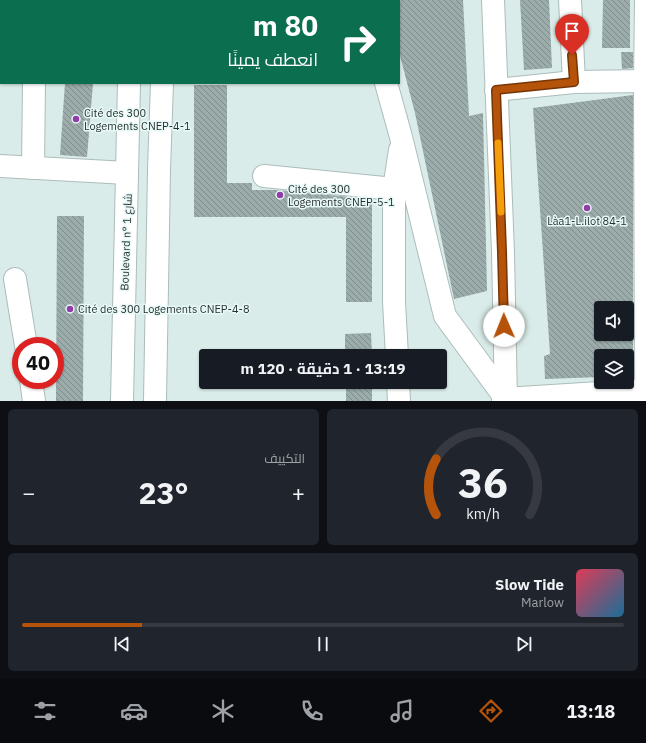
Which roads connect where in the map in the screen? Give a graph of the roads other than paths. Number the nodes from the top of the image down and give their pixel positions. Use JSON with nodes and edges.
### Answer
{"nodes":[{"id":1,"x":493,"y":0,"type":"edge"},
{"id":2,"x":570,"y":0,"type":"edge"},
{"id":3,"x":646,"y":0,"type":"edge"},
{"id":4,"x":645,"y":81,"type":"edge"},
{"id":5,"x":574,"y":82,"type":"junction"},
{"id":6,"x":34,"y":84,"type":"edge"},
{"id":7,"x":129,"y":84,"type":"edge"},
{"id":8,"x":162,"y":84,"type":"edge"},
{"id":9,"x":386,"y":84,"type":"edge"},
{"id":10,"x":496,"y":90,"type":"junction"},
{"id":11,"x":401,"y":137,"type":"junction"},
{"id":12,"x":0,"y":166,"type":"edge"},
{"id":13,"x":33,"y":168,"type":"junction"},
{"id":14,"x":127,"y":173,"type":"junction"},
{"id":15,"x":264,"y":176,"type":"dead end"},
{"id":16,"x":394,"y":189,"type":"junction"},
{"id":17,"x":15,"y":279,"type":"dead end"},
{"id":18,"x":25,"y":337,"type":"edge"},
{"id":19,"x":397,"y":349,"type":"edge"},
{"id":20,"x":32,"y":389,"type":"edge"},
{"id":21,"x":398,"y":389,"type":"edge"},
{"id":22,"x":646,"y":390,"type":"edge"},
{"id":23,"x":646,"y":399,"type":"edge"},
{"id":24,"x":505,"y":400,"type":"edge"},
{"id":25,"x":34,"y":401,"type":"edge"},
{"id":26,"x":122,"y":401,"type":"edge"},
{"id":27,"x":155,"y":401,"type":"edge"},
{"id":28,"x":399,"y":401,"type":"edge"}],
"edges":[{"from":1,"to":10,"type":"street"},
{"from":2,"to":5,"type":"street"},
{"from":3,"to":4,"type":"street"},
{"from":4,"to":5,"type":"street"},
{"from":4,"to":22,"type":"street"},
{"from":5,"to":10,"type":"street"},
{"from":6,"to":13,"type":"street"},
{"from":7,"to":14,"type":"street","name":"Boulevard n° شارع 1"},
{"from":8,"to":27,"type":"street"},
{"from":9,"to":11,"type":"street"},
{"from":10,"to":24,"type":"street"},
{"from":11,"to":16,"type":"street"},
{"from":11,"to":24,"type":"street"},
{"from":12,"to":13,"type":"street"},
{"from":13,"to":14,"type":"street"},
{"from":14,"to":26,"type":"street","name":"Boulevard n° شارع 1"},
{"from":15,"to":16,"type":"street"},
{"from":16,"to":19,"type":"street"},
{"from":17,"to":18,"type":"street"},
{"from":20,"to":25,"type":"street"},
{"from":21,"to":28,"type":"street"},
{"from":22,"to":23,"type":"street"},
{"from":22,"to":24,"type":"street"}]}
